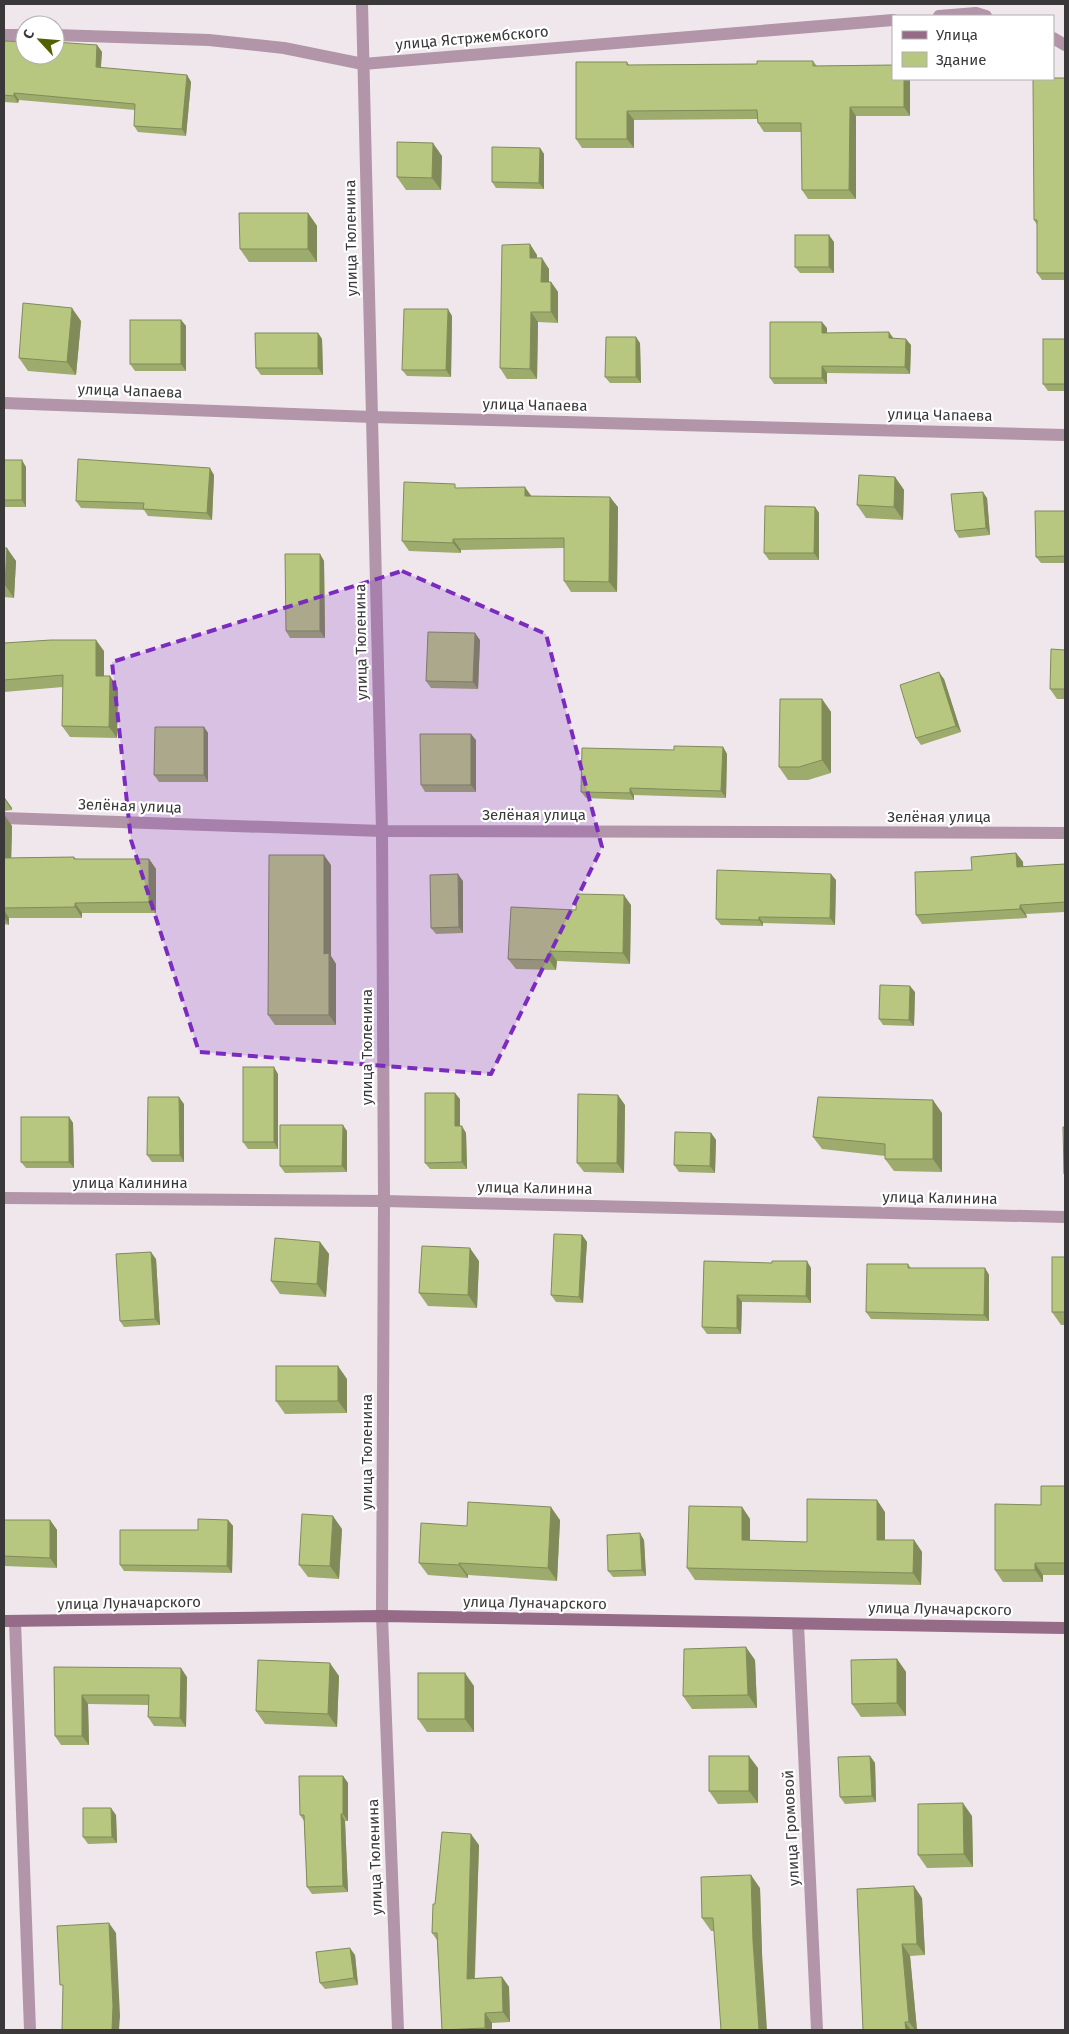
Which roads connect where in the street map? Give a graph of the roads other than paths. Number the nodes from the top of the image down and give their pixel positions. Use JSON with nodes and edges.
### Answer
{"nodes":[{"id":1,"x":362,"y":4,"type":"edge"},
{"id":2,"x":951,"y":15,"type":"edge"},
{"id":3,"x":983,"y":15,"type":"edge"},
{"id":4,"x":892,"y":20,"type":"edge"},
{"id":5,"x":65,"y":34,"type":"edge"},
{"id":6,"x":1054,"y":39,"type":"edge"},
{"id":7,"x":1065,"y":46,"type":"edge"},
{"id":8,"x":363,"y":64,"type":"junction"},
{"id":9,"x":4,"y":403,"type":"edge"},
{"id":10,"x":372,"y":417,"type":"junction"},
{"id":11,"x":1065,"y":435,"type":"edge"},
{"id":12,"x":4,"y":818,"type":"edge"},
{"id":13,"x":382,"y":831,"type":"junction"},
{"id":14,"x":1065,"y":833,"type":"edge"},
{"id":15,"x":4,"y":1198,"type":"edge"},
{"id":16,"x":384,"y":1201,"type":"junction"},
{"id":17,"x":1065,"y":1217,"type":"edge"},
{"id":18,"x":382,"y":1616,"type":"junction"},
{"id":19,"x":9,"y":1621,"type":"edge"},
{"id":20,"x":798,"y":1624,"type":"junction"},
{"id":21,"x":1065,"y":1628,"type":"edge"},
{"id":22,"x":30,"y":2030,"type":"edge"},
{"id":23,"x":398,"y":2030,"type":"edge"},
{"id":24,"x":816,"y":2030,"type":"edge"}],
"edges":[{"from":1,"to":8,"type":"street","name":"улица Тюленина"},
{"from":2,"to":3,"type":"street"},
{"from":4,"to":8,"type":"street","name":"улица Ястржембского"},
{"from":5,"to":8,"type":"street","name":"улица Ястржембского"},
{"from":6,"to":7,"type":"street"},
{"from":8,"to":10,"type":"street","name":"улица Тюленина"},
{"from":9,"to":10,"type":"street","name":"улица Чапаева"},
{"from":10,"to":11,"type":"street","name":"улица Чапаева"},
{"from":10,"to":13,"type":"street","name":"улица Тюленина"},
{"from":12,"to":13,"type":"street","name":"Зелёная улица"},
{"from":13,"to":14,"type":"street","name":"Зелёная улица"},
{"from":13,"to":16,"type":"street","name":"улица Тюленина"},
{"from":15,"to":16,"type":"street","name":"улица Калинина"},
{"from":16,"to":17,"type":"street","name":"улица Калинина"},
{"from":16,"to":18,"type":"street","name":"улица Тюленина"},
{"from":18,"to":19,"type":"main road","name":"улица Луначарского"},
{"from":18,"to":20,"type":"main road","name":"улица Луначарского"},
{"from":18,"to":23,"type":"street","name":"улица Тюленина"},
{"from":19,"to":22,"type":"street"},
{"from":20,"to":21,"type":"main road","name":"улица Луначарского"},
{"from":20,"to":24,"type":"street","name":"улица Громовой"}]}
